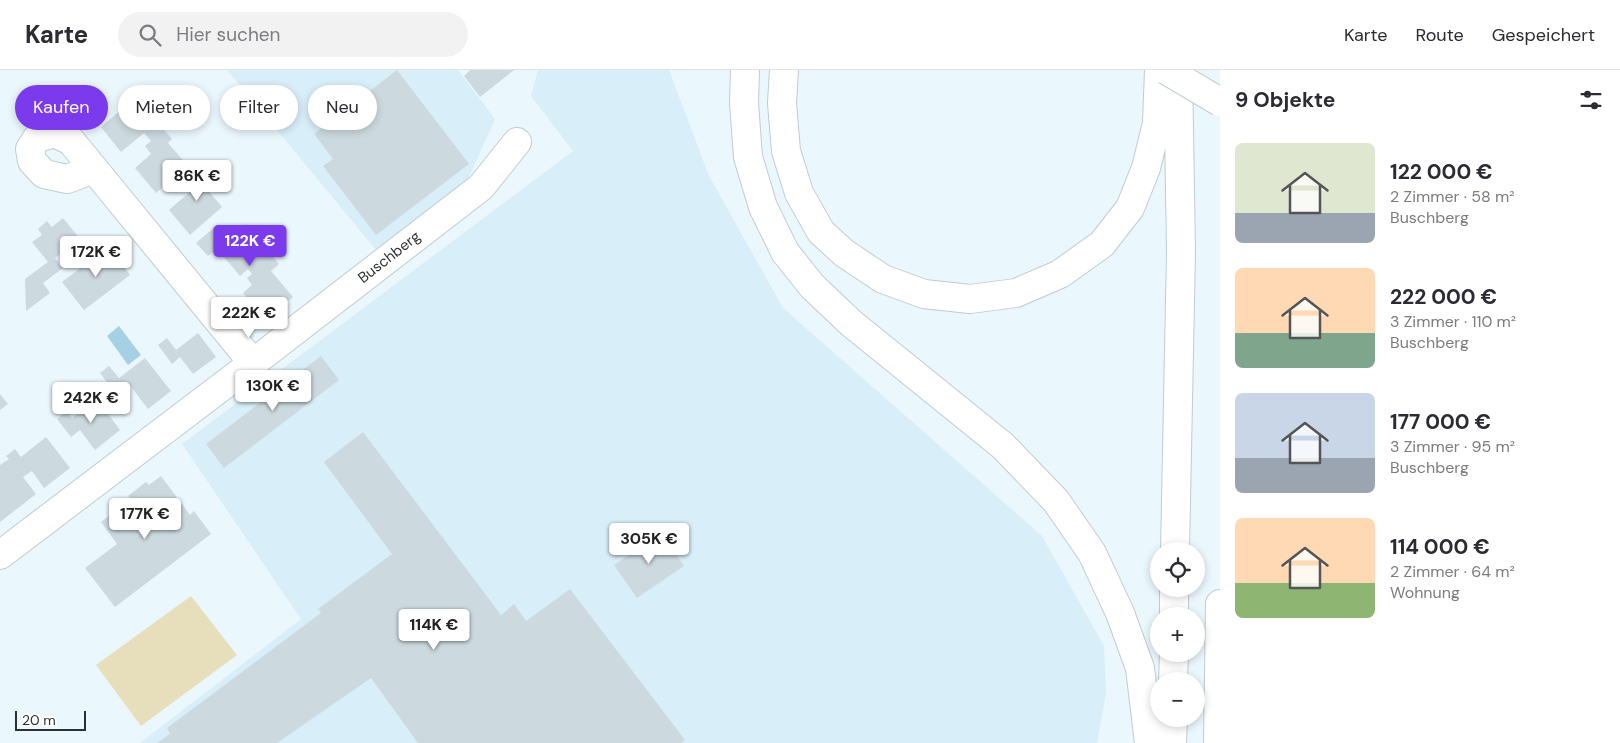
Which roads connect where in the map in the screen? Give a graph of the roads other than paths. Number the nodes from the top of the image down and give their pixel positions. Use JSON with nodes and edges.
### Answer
{"nodes":[{"id":1,"x":745,"y":70,"type":"edge"},
{"id":2,"x":784,"y":70,"type":"edge"},
{"id":3,"x":1159,"y":70,"type":"edge"},
{"id":4,"x":1166,"y":70,"type":"edge"},
{"id":5,"x":1178,"y":70,"type":"edge"},
{"id":6,"x":1220,"y":102,"type":"edge"},
{"id":7,"x":517,"y":142,"type":"dead end"},
{"id":8,"x":94,"y":169,"type":"dead end"},
{"id":9,"x":253,"y":363,"type":"junction"},
{"id":10,"x":1175,"y":542,"type":"edge"},
{"id":11,"x":0,"y":555,"type":"edge"},
{"id":12,"x":1220,"y":604,"type":"edge"},
{"id":13,"x":1173,"y":727,"type":"edge"},
{"id":14,"x":1149,"y":743,"type":"edge"},
{"id":15,"x":1172,"y":743,"type":"edge"},
{"id":16,"x":1218,"y":743,"type":"edge"}],
"edges":[{"from":1,"to":14,"type":"main road"},
{"from":2,"to":3,"type":"main road"},
{"from":4,"to":6,"type":"main road","bridge":true},
{"from":5,"to":10,"type":"main road"},
{"from":7,"to":9,"type":"main road","name":"Buschberg"},
{"from":8,"to":9,"type":"main road"},
{"from":9,"to":11,"type":"main road","name":"Buschberg"},
{"from":12,"to":16,"type":"main road"},
{"from":13,"to":15,"type":"main road"}]}
